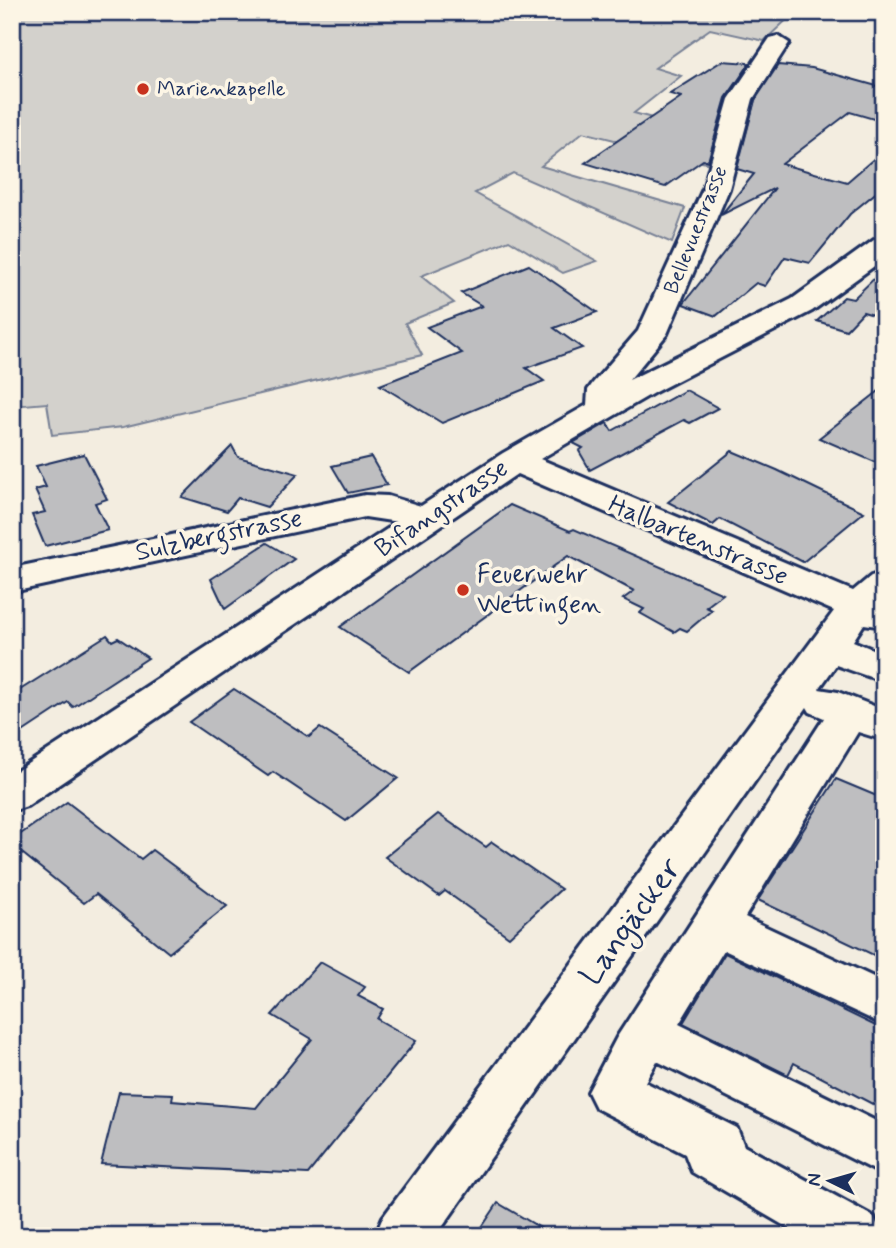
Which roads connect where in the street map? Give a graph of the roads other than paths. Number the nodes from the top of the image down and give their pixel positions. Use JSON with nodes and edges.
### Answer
{"nodes":[{"id":1,"x":778,"y":43,"type":"dead end"},
{"id":2,"x":884,"y":246,"type":"edge"},
{"id":3,"x":603,"y":408,"type":"junction"},
{"id":4,"x":515,"y":460,"type":"junction"},
{"id":5,"x":425,"y":519,"type":"junction"},
{"id":6,"x":12,"y":580,"type":"edge"},
{"id":7,"x":875,"y":603,"type":"edge"},
{"id":8,"x":830,"y":647,"type":"junction"},
{"id":9,"x":884,"y":669,"type":"edge"},
{"id":10,"x":799,"y":692,"type":"junction"},
{"id":11,"x":866,"y":719,"type":"edge"},
{"id":12,"x":12,"y":794,"type":"edge"},
{"id":13,"x":715,"y":925,"type":"junction"},
{"id":14,"x":884,"y":1005,"type":"edge"},
{"id":15,"x":648,"y":1032,"type":"junction"},
{"id":16,"x":884,"y":1151,"type":"edge"},
{"id":17,"x":403,"y":1236,"type":"edge"},
{"id":18,"x":854,"y":1236,"type":"edge"}],
"edges":[{"from":1,"to":3,"type":"street","name":"Bellevuestrasse"},
{"from":2,"to":3,"type":"street","name":"Bifangstrasse"},
{"from":3,"to":4,"type":"street","name":"Bifangstrasse"},
{"from":4,"to":5,"type":"street","name":"Bifangstrasse"},
{"from":4,"to":7,"type":"street","name":"Halbartenstrasse"},
{"from":5,"to":6,"type":"street","name":"Sulzbergstrasse"},
{"from":5,"to":12,"type":"street","name":"Bifangstrasse"},
{"from":7,"to":8,"type":"street","name":"Langäcker"},
{"from":8,"to":9,"type":"street"},
{"from":8,"to":10,"type":"street","name":"Langäcker"},
{"from":10,"to":11,"type":"street"},
{"from":10,"to":17,"type":"street","name":"Langäcker"},
{"from":11,"to":13,"type":"street"},
{"from":13,"to":14,"type":"street"},
{"from":13,"to":15,"type":"street"},
{"from":15,"to":16,"type":"street"},
{"from":15,"to":18,"type":"street"}]}
